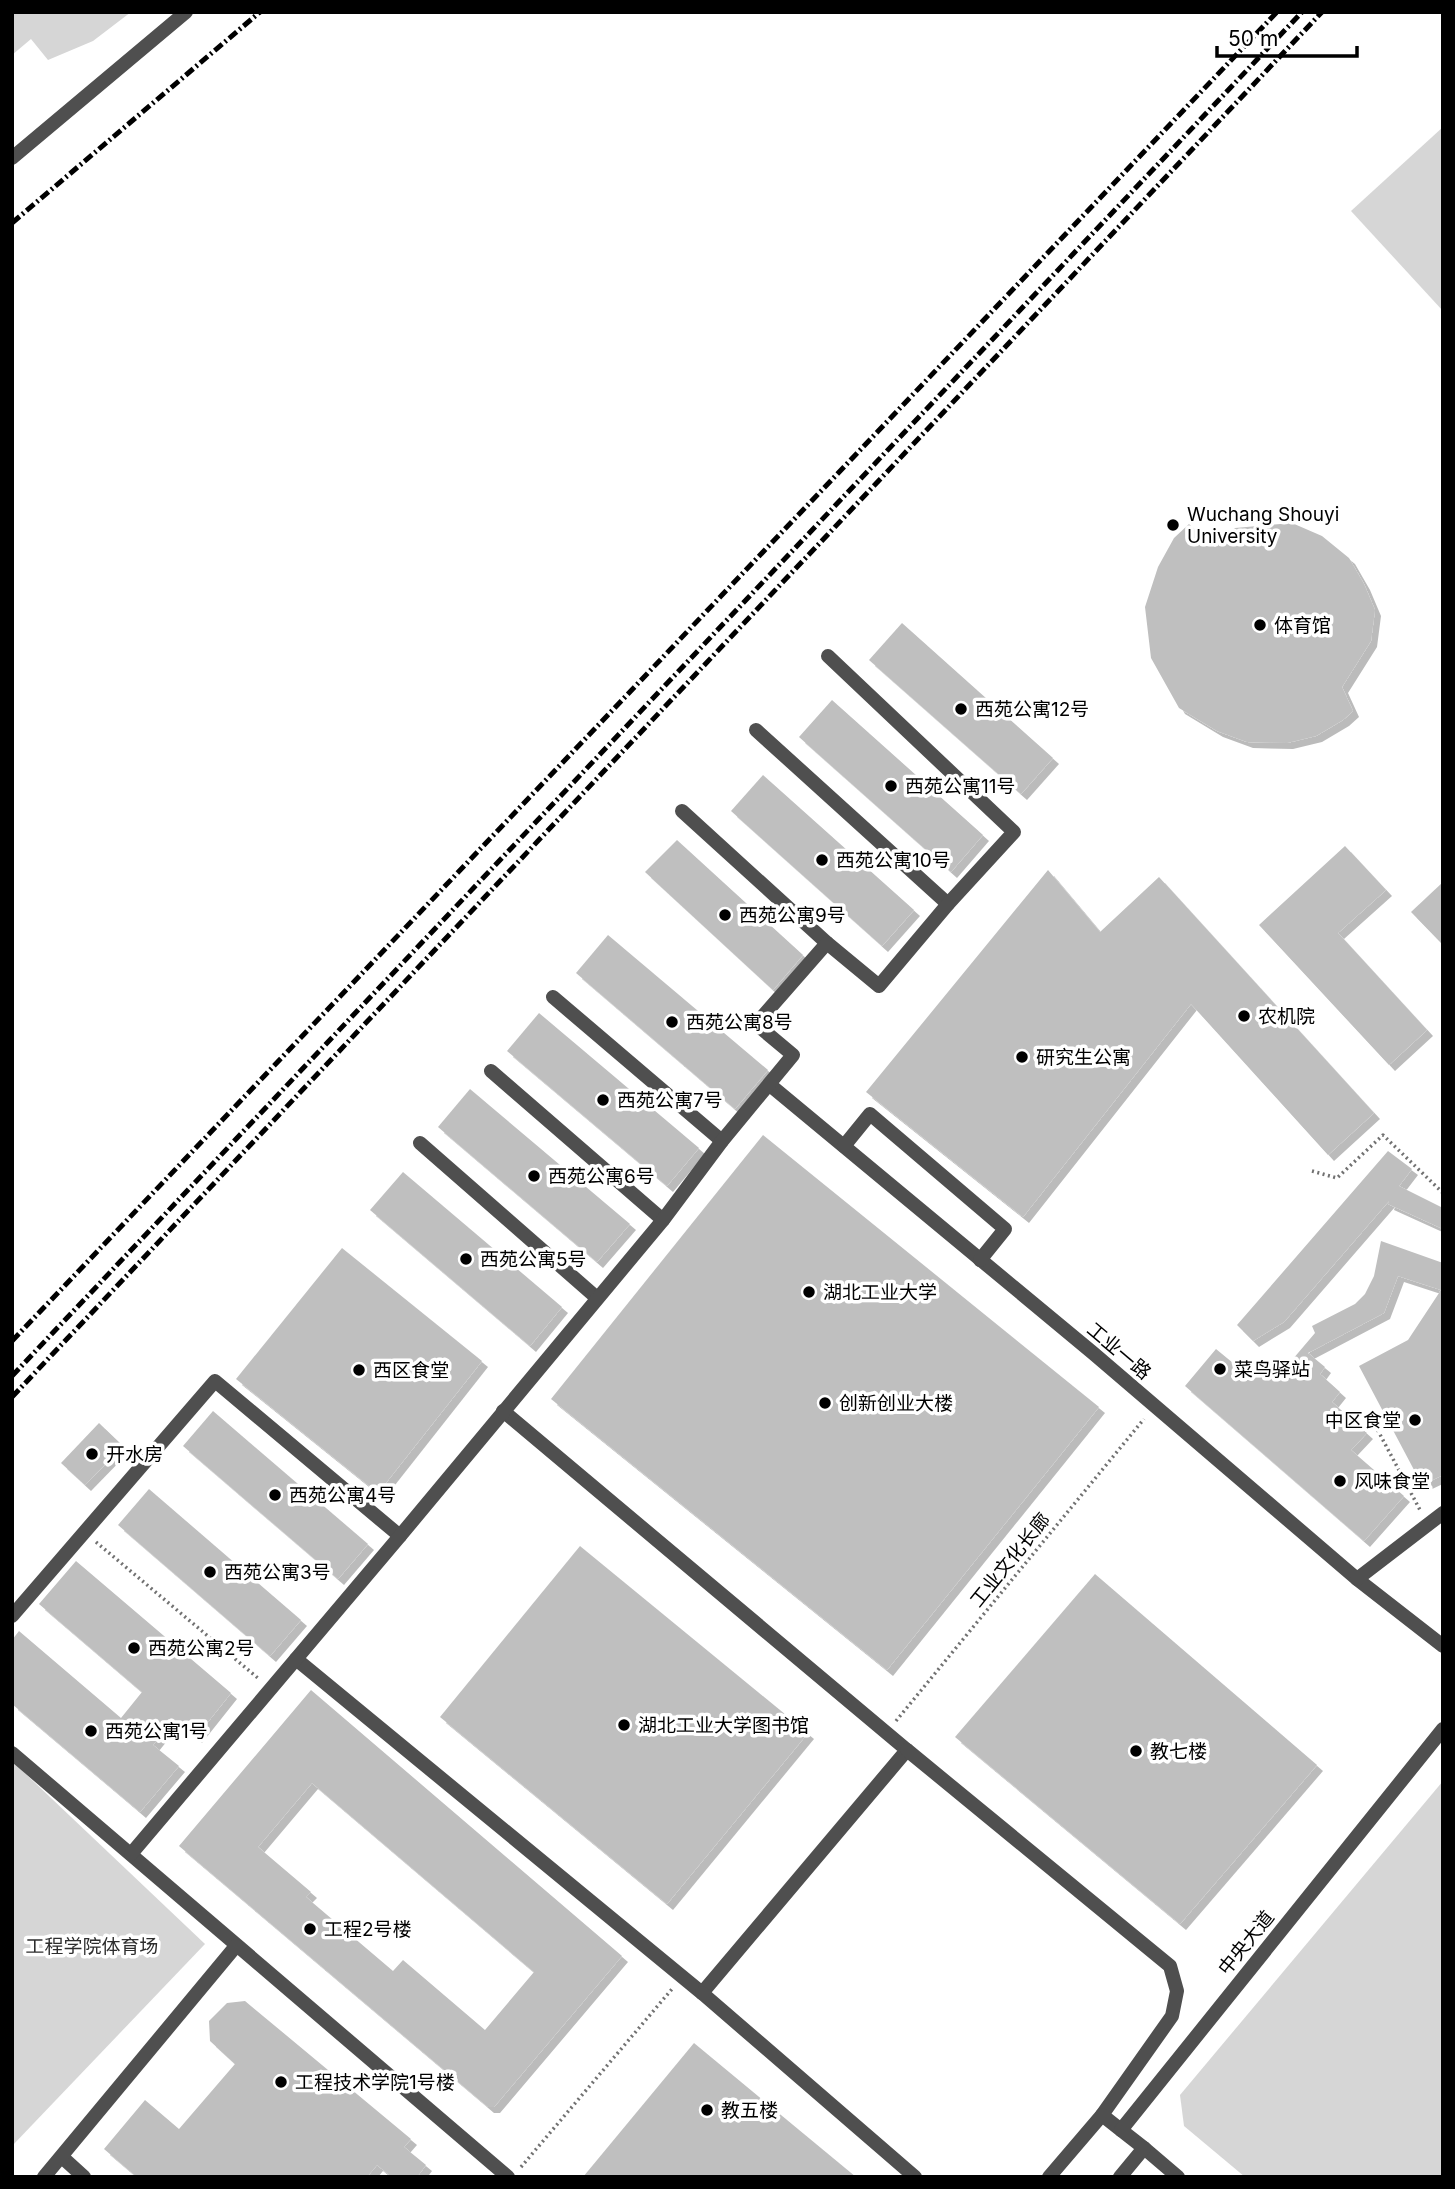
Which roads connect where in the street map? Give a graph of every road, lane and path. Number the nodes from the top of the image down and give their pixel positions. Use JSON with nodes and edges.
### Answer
{"nodes":[{"id":1,"x":186,"y":12,"type":"edge"},
{"id":2,"x":12,"y":158,"type":"edge"},
{"id":3,"x":828,"y":656,"type":"dead end"},
{"id":4,"x":756,"y":730,"type":"dead end"},
{"id":5,"x":682,"y":811,"type":"dead end"},
{"id":6,"x":948,"y":904,"type":"junction"},
{"id":7,"x":827,"y":943,"type":"junction"},
{"id":8,"x":553,"y":997,"type":"dead end"},
{"id":9,"x":491,"y":1071,"type":"dead end"},
{"id":10,"x":770,"y":1085,"type":"junction"},
{"id":11,"x":722,"y":1141,"type":"junction"},
{"id":12,"x":420,"y":1143,"type":"dead end"},
{"id":13,"x":844,"y":1146,"type":"junction"},
{"id":14,"x":1312,"y":1171,"type":"dead end"},
{"id":15,"x":1443,"y":1193,"type":"edge"},
{"id":16,"x":663,"y":1220,"type":"junction"},
{"id":17,"x":980,"y":1260,"type":"junction"},
{"id":18,"x":597,"y":1298,"type":"junction"},
{"id":19,"x":1155,"y":1407,"type":"junction"},
{"id":20,"x":503,"y":1411,"type":"junction"},
{"id":21,"x":1375,"y":1425,"type":"dead end"},
{"id":22,"x":1443,"y":1513,"type":"edge"},
{"id":23,"x":1427,"y":1524,"type":"junction"},
{"id":24,"x":84,"y":1531,"type":"junction"},
{"id":25,"x":400,"y":1536,"type":"junction"},
{"id":26,"x":1357,"y":1579,"type":"junction"},
{"id":27,"x":12,"y":1616,"type":"edge"},
{"id":28,"x":1443,"y":1646,"type":"edge"},
{"id":29,"x":296,"y":1659,"type":"junction"},
{"id":30,"x":271,"y":1689,"type":"junction"},
{"id":31,"x":1443,"y":1729,"type":"edge"},
{"id":32,"x":887,"y":1731,"type":"junction"},
{"id":33,"x":907,"y":1750,"type":"junction"},
{"id":34,"x":12,"y":1753,"type":"edge"},
{"id":35,"x":131,"y":1854,"type":"junction"},
{"id":36,"x":236,"y":1946,"type":"junction"},
{"id":37,"x":682,"y":1977,"type":"junction"},
{"id":38,"x":702,"y":1993,"type":"junction"},
{"id":39,"x":1102,"y":2115,"type":"junction"},
{"id":40,"x":1121,"y":2130,"type":"junction"},
{"id":41,"x":1144,"y":2148,"type":"junction"},
{"id":42,"x":62,"y":2157,"type":"junction"},
{"id":43,"x":44,"y":2177,"type":"edge"},
{"id":44,"x":85,"y":2177,"type":"edge"},
{"id":45,"x":510,"y":2177,"type":"edge"},
{"id":46,"x":915,"y":2177,"type":"edge"},
{"id":47,"x":1049,"y":2177,"type":"edge"},
{"id":48,"x":1120,"y":2177,"type":"edge"},
{"id":49,"x":1178,"y":2177,"type":"edge"}],
"edges":[{"from":1,"to":2,"type":"street"},
{"from":3,"to":6,"type":"street"},
{"from":4,"to":6,"type":"street"},
{"from":5,"to":7,"type":"street"},
{"from":6,"to":7,"type":"street"},
{"from":7,"to":10,"type":"street"},
{"from":8,"to":11,"type":"street"},
{"from":9,"to":16,"type":"street"},
{"from":10,"to":11,"type":"street"},
{"from":10,"to":13,"type":"street","name":"工业一路"},
{"from":11,"to":16,"type":"street"},
{"from":12,"to":18,"type":"street"},
{"from":13,"to":17,"type":"street","name":"工业一路"},
{"from":13,"to":17,"type":"street"},
{"from":14,"to":15,"type":"path"},
{"from":16,"to":18,"type":"street"},
{"from":17,"to":19,"type":"street","name":"工业一路"},
{"from":18,"to":20,"type":"street"},
{"from":19,"to":26,"type":"street","name":"工业一路"},
{"from":19,"to":32,"type":"path","name":"工业文化长廊"},
{"from":20,"to":25,"type":"street"},
{"from":20,"to":32,"type":"street"},
{"from":21,"to":23,"type":"path"},
{"from":22,"to":23,"type":"street"},
{"from":23,"to":26,"type":"street"},
{"from":24,"to":25,"type":"street"},
{"from":24,"to":27,"type":"street"},
{"from":24,"to":30,"type":"path"},
{"from":25,"to":29,"type":"street"},
{"from":26,"to":28,"type":"street","name":"工业一路"},
{"from":29,"to":30,"type":"street"},
{"from":29,"to":37,"type":"street"},
{"from":30,"to":35,"type":"street"},
{"from":31,"to":40,"type":"street","name":"中央大道"},
{"from":32,"to":33,"type":"street"},
{"from":33,"to":38,"type":"street"},
{"from":33,"to":39,"type":"street"},
{"from":34,"to":35,"type":"street"},
{"from":35,"to":36,"type":"street"},
{"from":36,"to":42,"type":"street"},
{"from":36,"to":45,"type":"street"},
{"from":37,"to":38,"type":"street"},
{"from":37,"to":45,"type":"path"},
{"from":38,"to":46,"type":"street"},
{"from":39,"to":40,"type":"street"},
{"from":39,"to":47,"type":"street"},
{"from":40,"to":41,"type":"street"},
{"from":41,"to":48,"type":"street"},
{"from":41,"to":49,"type":"street"},
{"from":42,"to":43,"type":"street"},
{"from":42,"to":44,"type":"street"}]}
